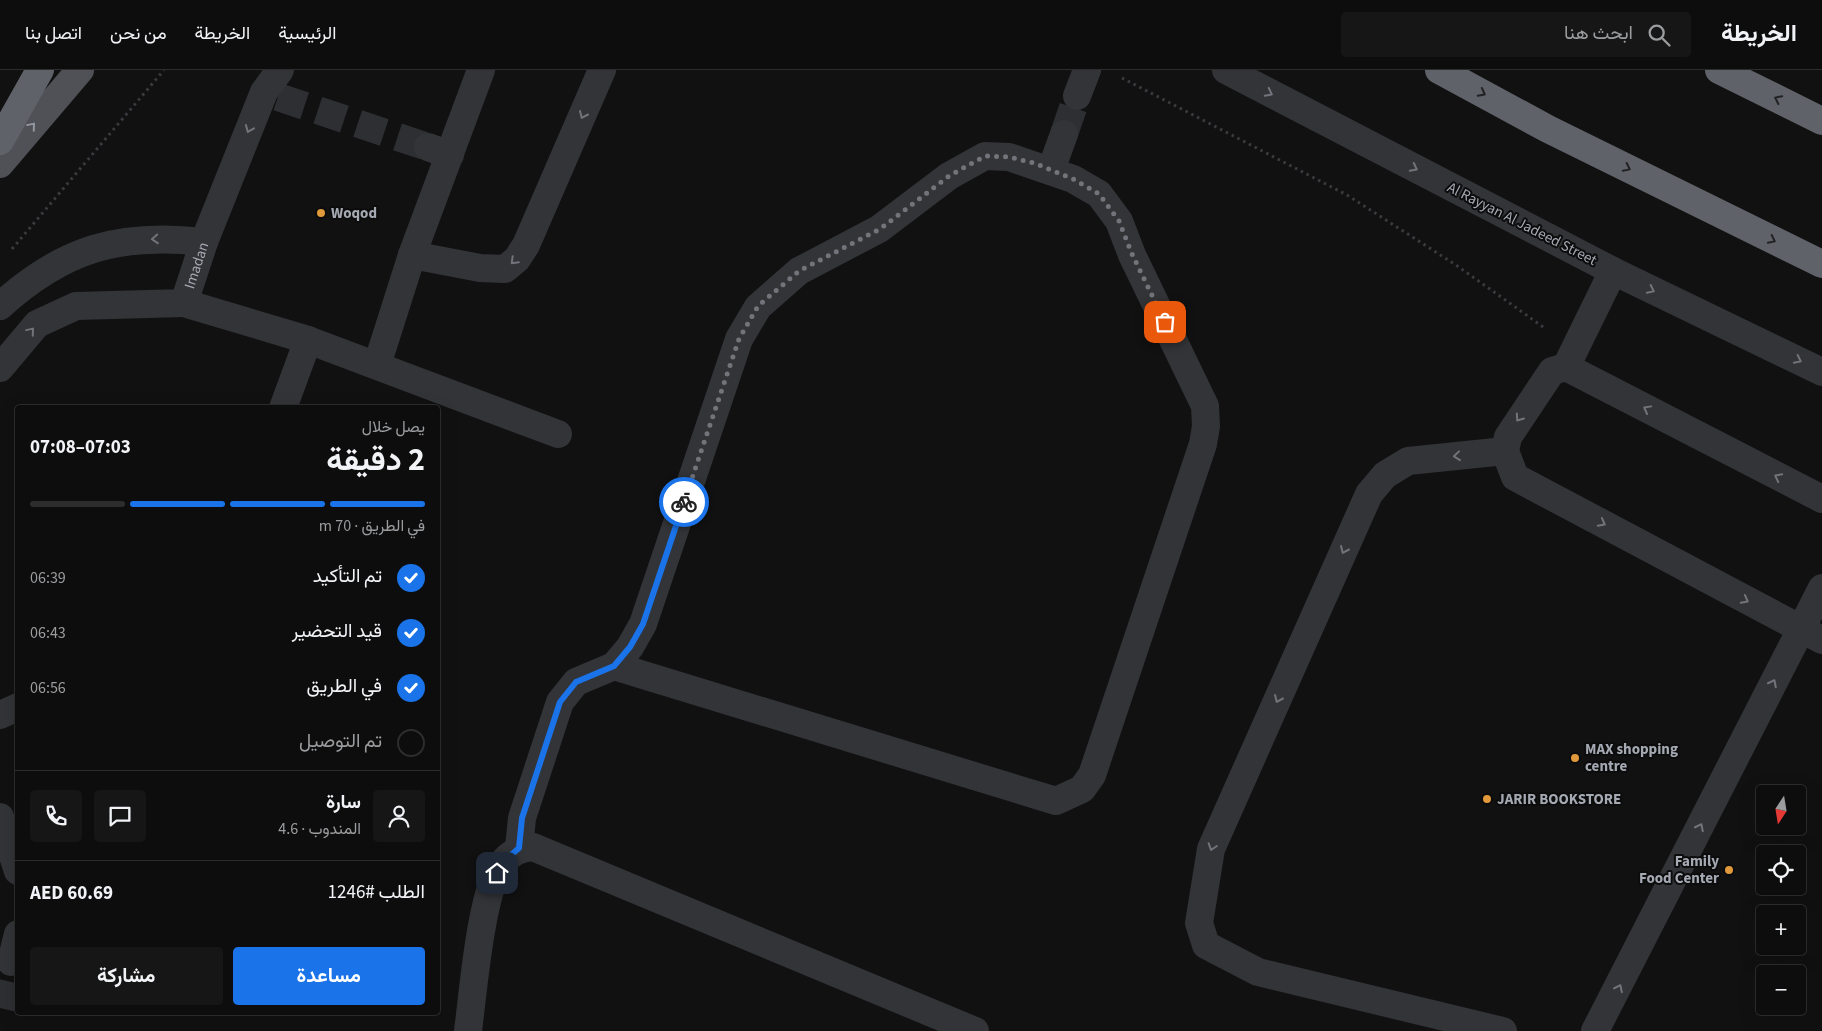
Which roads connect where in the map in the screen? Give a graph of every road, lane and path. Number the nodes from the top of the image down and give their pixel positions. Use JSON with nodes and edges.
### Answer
{"nodes":[{"id":1,"x":40,"y":70,"type":"edge"},
{"id":2,"x":80,"y":70,"type":"edge"},
{"id":3,"x":164,"y":70,"type":"edge"},
{"id":4,"x":280,"y":70,"type":"edge"},
{"id":5,"x":481,"y":70,"type":"edge"},
{"id":6,"x":602,"y":70,"type":"edge"},
{"id":7,"x":1087,"y":70,"type":"edge"},
{"id":8,"x":1226,"y":70,"type":"edge"},
{"id":9,"x":1439,"y":70,"type":"edge"},
{"id":10,"x":1719,"y":70,"type":"edge"},
{"id":11,"x":1114,"y":74,"type":"dead end"},
{"id":12,"x":1077,"y":96,"type":"tunnel mouth"},
{"id":13,"x":1822,"y":121,"type":"edge"},
{"id":14,"x":1064,"y":134,"type":"tunnel mouth"},
{"id":15,"x":0,"y":141,"type":"edge"},
{"id":16,"x":0,"y":164,"type":"edge"},
{"id":17,"x":1051,"y":170,"type":"junction"},
{"id":18,"x":204,"y":242,"type":"junction"},
{"id":19,"x":412,"y":255,"type":"junction"},
{"id":20,"x":6,"y":256,"type":"dead end"},
{"id":21,"x":1822,"y":264,"type":"edge"},
{"id":22,"x":1613,"y":271,"type":"junction"},
{"id":23,"x":184,"y":303,"type":"junction"},
{"id":24,"x":0,"y":306,"type":"edge"},
{"id":25,"x":308,"y":340,"type":"junction"},
{"id":26,"x":1570,"y":359,"type":"junction"},
{"id":27,"x":377,"y":366,"type":"junction"},
{"id":28,"x":0,"y":368,"type":"edge"},
{"id":29,"x":1822,"y":372,"type":"edge"},
{"id":30,"x":284,"y":405,"type":"edge"},
{"id":31,"x":558,"y":434,"type":"dead end"},
{"id":32,"x":1505,"y":451,"type":"junction"},
{"id":33,"x":1822,"y":498,"type":"edge"},
{"id":34,"x":1822,"y":588,"type":"edge"},
{"id":35,"x":1811,"y":635,"type":"edge"},
{"id":36,"x":614,"y":666,"type":"junction"},
{"id":37,"x":15,"y":708,"type":"edge"},
{"id":38,"x":0,"y":715,"type":"edge"},
{"id":39,"x":0,"y":817,"type":"edge"},
{"id":40,"x":519,"y":848,"type":"junction"},
{"id":41,"x":15,"y":862,"type":"edge"},
{"id":42,"x":15,"y":946,"type":"edge"},
{"id":43,"x":11,"y":962,"type":"tunnel mouth"},
{"id":44,"x":468,"y":1031,"type":"edge"},
{"id":45,"x":975,"y":1031,"type":"edge"},
{"id":46,"x":1503,"y":1031,"type":"edge"},
{"id":47,"x":1595,"y":1031,"type":"edge"}],
"edges":[{"from":1,"to":15,"type":"highway"},
{"from":16,"to":2,"type":"main road","one_way":true},
{"from":3,"to":20,"type":"path"},
{"from":4,"to":18,"type":"street","one_way":true},
{"from":5,"to":19,"type":"street"},
{"from":6,"to":19,"type":"street","one_way":true},
{"from":7,"to":12,"type":"street"},
{"from":8,"to":22,"type":"street","name":"Al Rayyan Al Jadeed Street","one_way":true},
{"from":9,"to":21,"type":"highway","one_way":true},
{"from":13,"to":10,"type":"highway","one_way":true},
{"from":11,"to":26,"type":"path"},
{"from":14,"to":17,"type":"street"},
{"from":17,"to":36,"type":"street"},
{"from":17,"to":36,"type":"street"},
{"from":18,"to":23,"type":"street","name":"Imadan"},
{"from":18,"to":24,"type":"street","name":"Imadan","one_way":true},
{"from":19,"to":27,"type":"street"},
{"from":22,"to":26,"type":"street"},
{"from":22,"to":29,"type":"street","name":"Al Rayyan Al Jadeed Street","one_way":true},
{"from":23,"to":25,"type":"street"},
{"from":28,"to":23,"type":"street","name":"Imadan","one_way":true},
{"from":25,"to":27,"type":"street"},
{"from":25,"to":30,"type":"street"},
{"from":26,"to":32,"type":"street","one_way":true},
{"from":33,"to":26,"type":"street","one_way":true},
{"from":27,"to":31,"type":"street"},
{"from":32,"to":35,"type":"street","one_way":true},
{"from":32,"to":46,"type":"street","one_way":true},
{"from":34,"to":35,"type":"street"},
{"from":47,"to":35,"type":"street","one_way":true},
{"from":36,"to":40,"type":"street"},
{"from":37,"to":38,"type":"street"},
{"from":39,"to":41,"type":"street"},
{"from":40,"to":44,"type":"street"},
{"from":40,"to":45,"type":"street"},
{"from":42,"to":43,"type":"street"}]}
